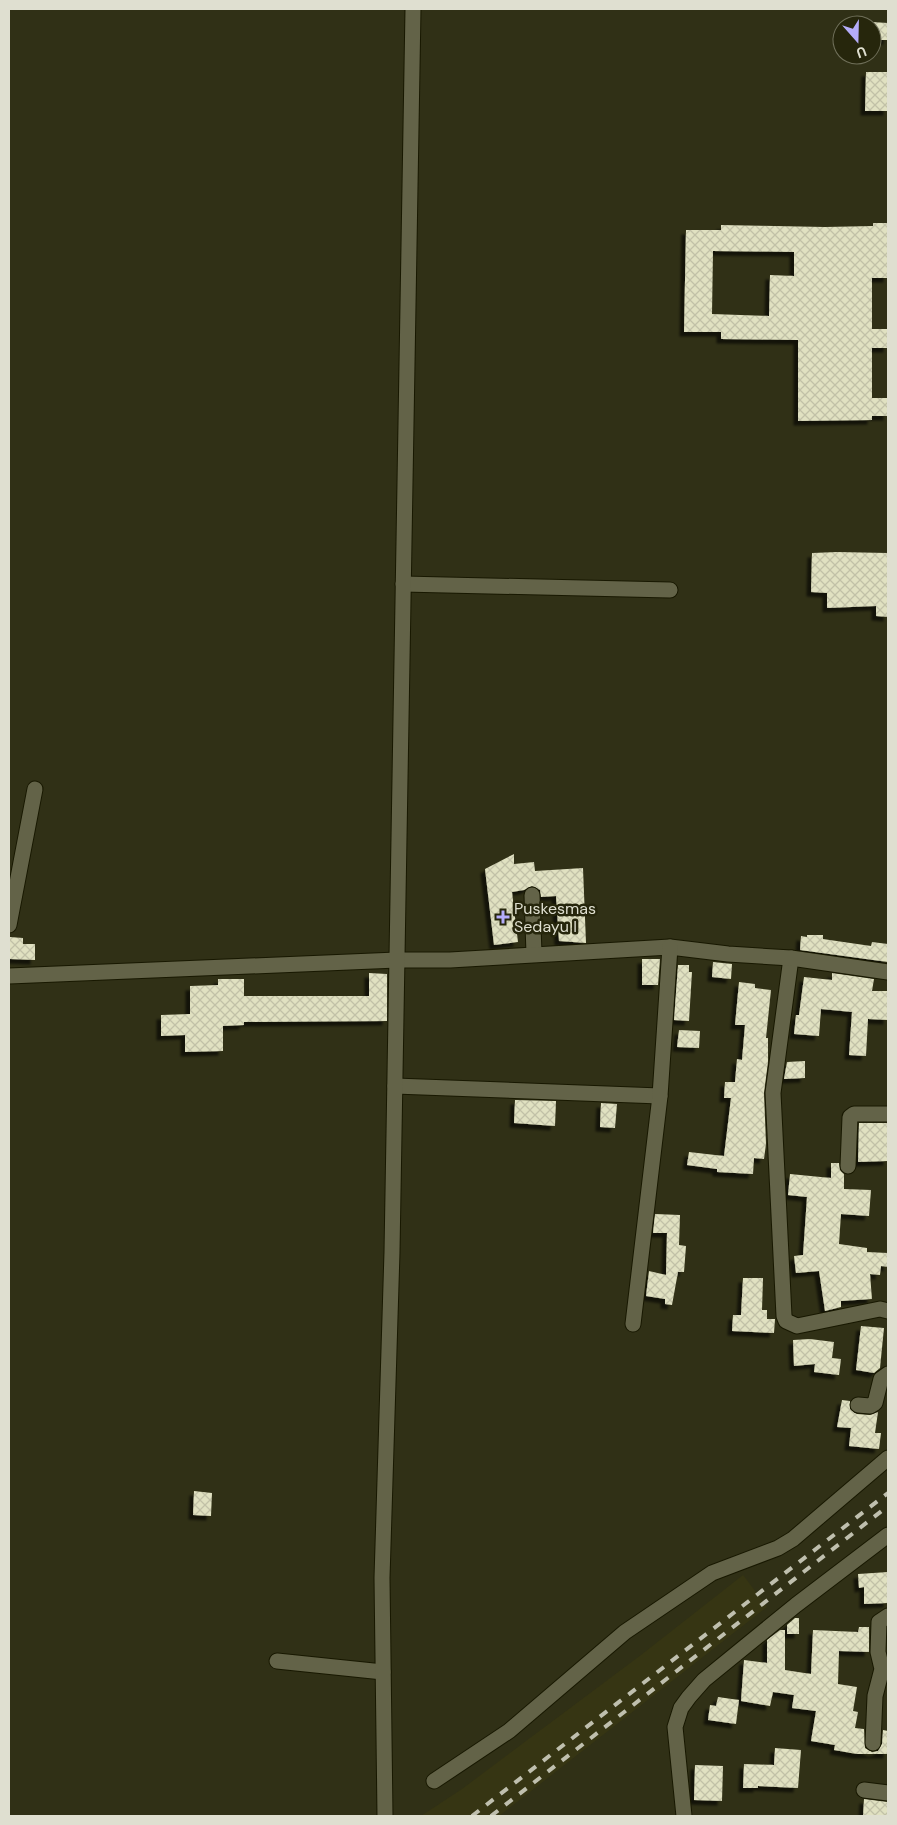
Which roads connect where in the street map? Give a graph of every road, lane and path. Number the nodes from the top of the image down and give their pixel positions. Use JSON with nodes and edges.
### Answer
{"nodes":[{"id":1,"x":413,"y":9,"type":"edge"},
{"id":2,"x":403,"y":584,"type":"junction"},
{"id":3,"x":670,"y":590,"type":"dead end"},
{"id":4,"x":34,"y":789,"type":"dead end"},
{"id":5,"x":532,"y":895,"type":"dead end"},
{"id":6,"x":9,"y":925,"type":"edge"},
{"id":7,"x":670,"y":947,"type":"junction"},
{"id":8,"x":534,"y":954,"type":"junction"},
{"id":9,"x":790,"y":958,"type":"junction"},
{"id":10,"x":397,"y":960,"type":"junction"},
{"id":11,"x":888,"y":972,"type":"edge"},
{"id":12,"x":9,"y":976,"type":"edge"},
{"id":13,"x":395,"y":1086,"type":"junction"},
{"id":14,"x":660,"y":1096,"type":"junction"},
{"id":15,"x":888,"y":1114,"type":"edge"},
{"id":16,"x":848,"y":1166,"type":"dead end"},
{"id":17,"x":888,"y":1311,"type":"edge"},
{"id":18,"x":634,"y":1324,"type":"dead end"},
{"id":19,"x":888,"y":1374,"type":"edge"},
{"id":20,"x":858,"y":1405,"type":"dead end"},
{"id":21,"x":888,"y":1458,"type":"edge"},
{"id":22,"x":888,"y":1535,"type":"edge"},
{"id":23,"x":888,"y":1616,"type":"edge"},
{"id":24,"x":277,"y":1661,"type":"dead end"},
{"id":25,"x":383,"y":1672,"type":"junction"},
{"id":26,"x":873,"y":1743,"type":"dead end"},
{"id":27,"x":434,"y":1781,"type":"dead end"},
{"id":28,"x":864,"y":1790,"type":"dead end"},
{"id":29,"x":888,"y":1793,"type":"edge"},
{"id":30,"x":385,"y":1816,"type":"edge"},
{"id":31,"x":684,"y":1816,"type":"edge"}],
"edges":[{"from":1,"to":2,"type":"street"},
{"from":2,"to":3,"type":"street"},
{"from":2,"to":10,"type":"street"},
{"from":4,"to":6,"type":"street"},
{"from":5,"to":8,"type":"street"},
{"from":7,"to":8,"type":"street"},
{"from":7,"to":9,"type":"street"},
{"from":7,"to":14,"type":"street"},
{"from":8,"to":10,"type":"street"},
{"from":9,"to":11,"type":"street"},
{"from":9,"to":17,"type":"street"},
{"from":10,"to":12,"type":"street"},
{"from":10,"to":13,"type":"street"},
{"from":13,"to":14,"type":"street"},
{"from":13,"to":25,"type":"street"},
{"from":14,"to":18,"type":"street"},
{"from":15,"to":16,"type":"street"},
{"from":19,"to":20,"type":"street"},
{"from":21,"to":27,"type":"street"},
{"from":22,"to":31,"type":"street"},
{"from":23,"to":26,"type":"street"},
{"from":24,"to":25,"type":"street"},
{"from":25,"to":30,"type":"street"},
{"from":28,"to":29,"type":"street"}]}
